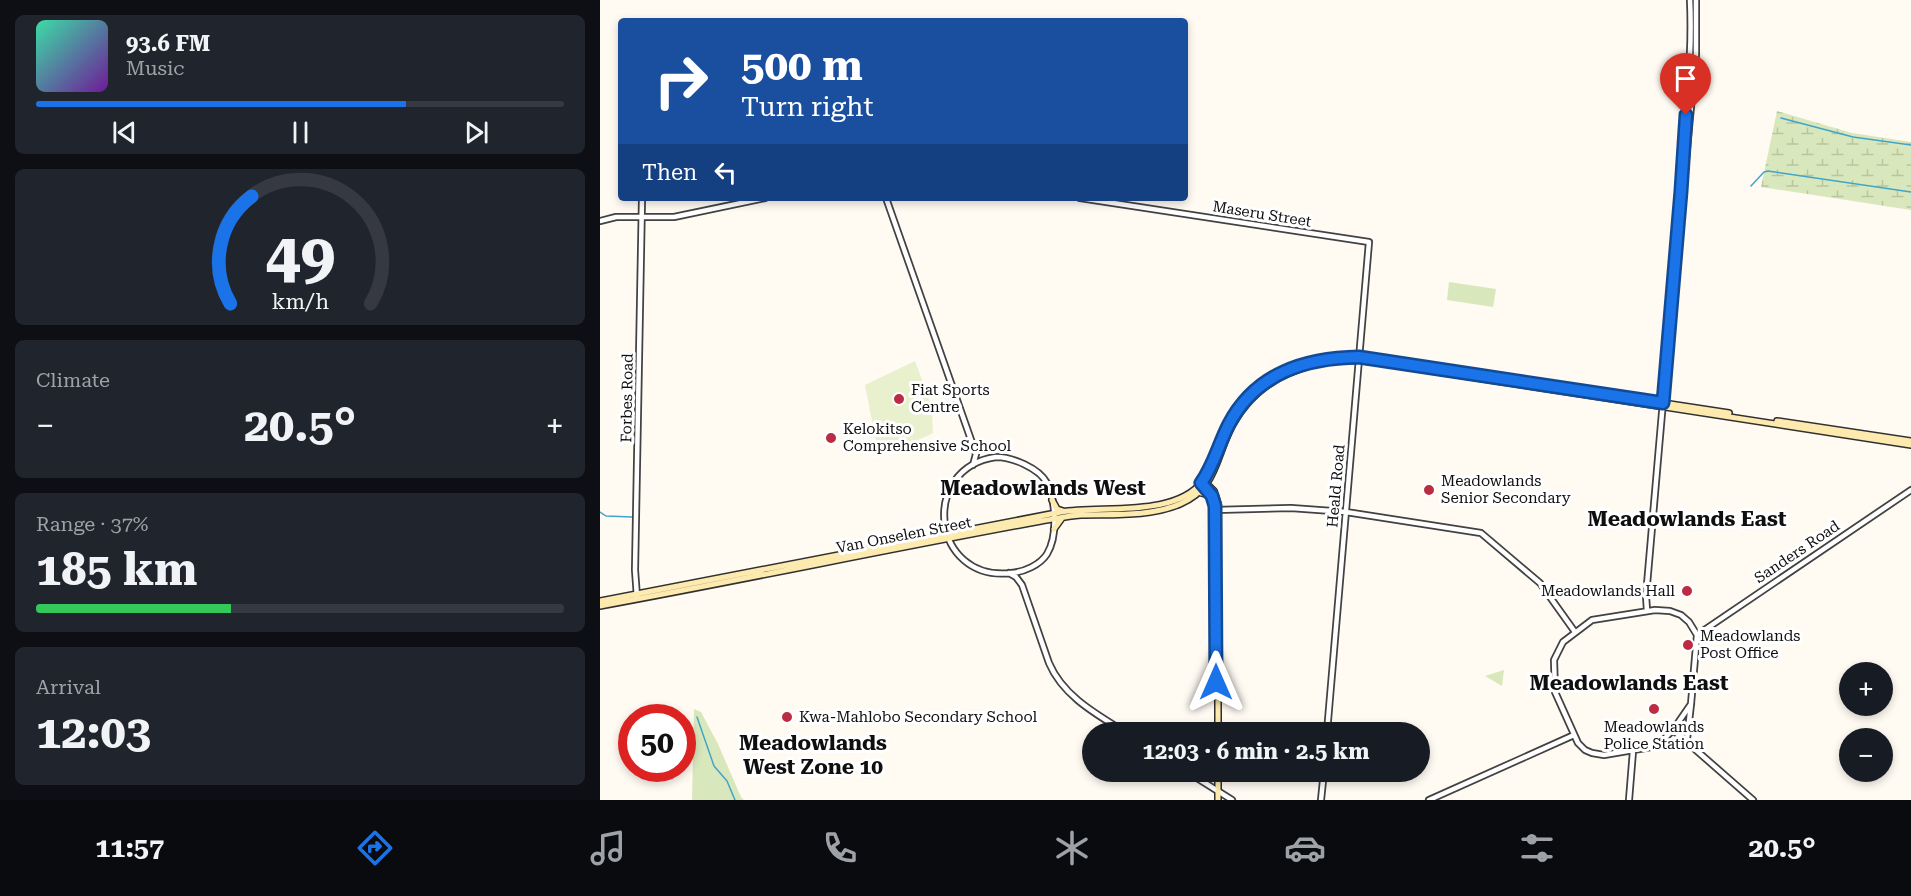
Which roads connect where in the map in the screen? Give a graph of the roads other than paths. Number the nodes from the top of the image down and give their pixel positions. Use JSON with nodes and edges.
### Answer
{"nodes":[{"id":1,"x":1690,"y":0,"type":"edge"},
{"id":2,"x":1696,"y":0,"type":"edge"},
{"id":3,"x":1683,"y":167,"type":"junction"},
{"id":4,"x":642,"y":201,"type":"edge"},
{"id":5,"x":751,"y":201,"type":"edge"},
{"id":6,"x":887,"y":201,"type":"edge"},
{"id":7,"x":1100,"y":201,"type":"edge"},
{"id":8,"x":641,"y":217,"type":"junction"},
{"id":9,"x":600,"y":221,"type":"edge"},
{"id":10,"x":1369,"y":242,"type":"joint"},
{"id":11,"x":1359,"y":359,"type":"junction"},
{"id":12,"x":1663,"y":405,"type":"junction"},
{"id":13,"x":1911,"y":443,"type":"edge"},
{"id":14,"x":976,"y":454,"type":"junction"},
{"id":15,"x":989,"y":459,"type":"junction"},
{"id":16,"x":972,"y":466,"type":"junction"},
{"id":17,"x":1213,"y":474,"type":"junction"},
{"id":18,"x":1204,"y":483,"type":"junction"},
{"id":19,"x":1911,"y":490,"type":"edge"},
{"id":20,"x":1198,"y":492,"type":"junction"},
{"id":21,"x":1213,"y":493,"type":"junction"},
{"id":22,"x":1052,"y":500,"type":"junction"},
{"id":23,"x":1216,"y":510,"type":"junction"},
{"id":24,"x":1346,"y":512,"type":"junction"},
{"id":25,"x":1065,"y":514,"type":"junction"},
{"id":26,"x":1053,"y":516,"type":"junction"},
{"id":27,"x":1054,"y":529,"type":"junction"},
{"id":28,"x":947,"y":537,"type":"junction"},
{"id":29,"x":1028,"y":568,"type":"junction"},
{"id":30,"x":1009,"y":573,"type":"junction"},
{"id":31,"x":1022,"y":585,"type":"junction"},
{"id":32,"x":637,"y":597,"type":"junction"},
{"id":33,"x":600,"y":602,"type":"edge"},
{"id":34,"x":600,"y":606,"type":"edge"},
{"id":35,"x":1647,"y":611,"type":"junction"},
{"id":36,"x":1575,"y":632,"type":"junction"},
{"id":37,"x":1697,"y":635,"type":"junction"},
{"id":38,"x":1691,"y":704,"type":"junction"},
{"id":39,"x":1109,"y":722,"type":"edge"},
{"id":40,"x":1217,"y":722,"type":"edge"},
{"id":41,"x":1328,"y":722,"type":"edge"},
{"id":42,"x":1688,"y":729,"type":"junction"},
{"id":43,"x":1673,"y":730,"type":"junction"},
{"id":44,"x":1574,"y":735,"type":"junction"},
{"id":45,"x":1686,"y":741,"type":"junction"},
{"id":46,"x":1691,"y":745,"type":"junction"},
{"id":47,"x":1633,"y":751,"type":"junction"},
{"id":48,"x":1204,"y":782,"type":"edge"},
{"id":49,"x":1217,"y":782,"type":"edge"},
{"id":50,"x":1323,"y":782,"type":"edge"},
{"id":51,"x":1217,"y":790,"type":"junction"},
{"id":52,"x":1217,"y":800,"type":"edge"},
{"id":53,"x":1232,"y":800,"type":"edge"},
{"id":54,"x":1321,"y":800,"type":"edge"},
{"id":55,"x":1429,"y":800,"type":"edge"},
{"id":56,"x":1629,"y":800,"type":"edge"},
{"id":57,"x":1753,"y":800,"type":"edge"}],
"edges":[{"from":1,"to":3,"type":"street"},
{"from":2,"to":3,"type":"street"},
{"from":3,"to":12,"type":"street"},
{"from":4,"to":8,"type":"street","name":"Forbes Road"},
{"from":5,"to":8,"type":"street"},
{"from":6,"to":14,"type":"street"},
{"from":7,"to":10,"type":"street","name":"Maseru Street"},
{"from":8,"to":9,"type":"street"},
{"from":8,"to":32,"type":"street","name":"Forbes Road"},
{"from":10,"to":11,"type":"street","name":"Heald Road"},
{"from":11,"to":12,"type":"main road"},
{"from":11,"to":17,"type":"main road"},
{"from":11,"to":18,"type":"main road"},
{"from":11,"to":24,"type":"street","name":"Heald Road"},
{"from":12,"to":13,"type":"main road"},
{"from":12,"to":35,"type":"street"},
{"from":14,"to":15,"type":"street"},
{"from":14,"to":16,"type":"street"},
{"from":15,"to":16,"type":"street"},
{"from":15,"to":22,"type":"street"},
{"from":16,"to":28,"type":"street"},
{"from":17,"to":18,"type":"main road"},
{"from":17,"to":21,"type":"main road"},
{"from":18,"to":20,"type":"main road","name":"Van Onselen Street"},
{"from":18,"to":21,"type":"main road"},
{"from":18,"to":25,"type":"main road","name":"Van Onselen Street"},
{"from":19,"to":37,"type":"street","name":"Sanders Road"},
{"from":20,"to":21,"type":"main road"},
{"from":20,"to":25,"type":"main road","name":"Van Onselen Street"},
{"from":21,"to":23,"type":"main road"},
{"from":22,"to":25,"type":"main road"},
{"from":22,"to":26,"type":"street"},
{"from":23,"to":24,"type":"street"},
{"from":23,"to":40,"type":"main road"},
{"from":24,"to":36,"type":"street"},
{"from":24,"to":41,"type":"street","name":"Heald Road"},
{"from":25,"to":26,"type":"main road","name":"Van Onselen Street"},
{"from":25,"to":27,"type":"main road"},
{"from":26,"to":27,"type":"street"},
{"from":26,"to":28,"type":"main road","name":"Van Onselen Street"},
{"from":27,"to":29,"type":"street"},
{"from":28,"to":30,"type":"street"},
{"from":28,"to":32,"type":"main road","name":"Van Onselen Street"},
{"from":29,"to":30,"type":"street"},
{"from":29,"to":31,"type":"street"},
{"from":30,"to":31,"type":"street"},
{"from":31,"to":39,"type":"street"},
{"from":32,"to":33,"type":"main road","name":"Van Onselen Street"},
{"from":32,"to":34,"type":"main road","name":"Van Onselen Street"},
{"from":35,"to":36,"type":"street"},
{"from":35,"to":37,"type":"street"},
{"from":36,"to":44,"type":"street"},
{"from":37,"to":38,"type":"street"},
{"from":38,"to":42,"type":"street"},
{"from":38,"to":43,"type":"street"},
{"from":42,"to":45,"type":"street"},
{"from":42,"to":46,"type":"street"},
{"from":43,"to":45,"type":"street"},
{"from":43,"to":47,"type":"street"},
{"from":44,"to":47,"type":"street"},
{"from":44,"to":55,"type":"street"},
{"from":45,"to":46,"type":"street"},
{"from":46,"to":57,"type":"street"},
{"from":47,"to":56,"type":"street"},
{"from":48,"to":51,"type":"street"},
{"from":49,"to":51,"type":"main road"},
{"from":50,"to":54,"type":"street"},
{"from":51,"to":52,"type":"main road"},
{"from":51,"to":53,"type":"street"}]}
